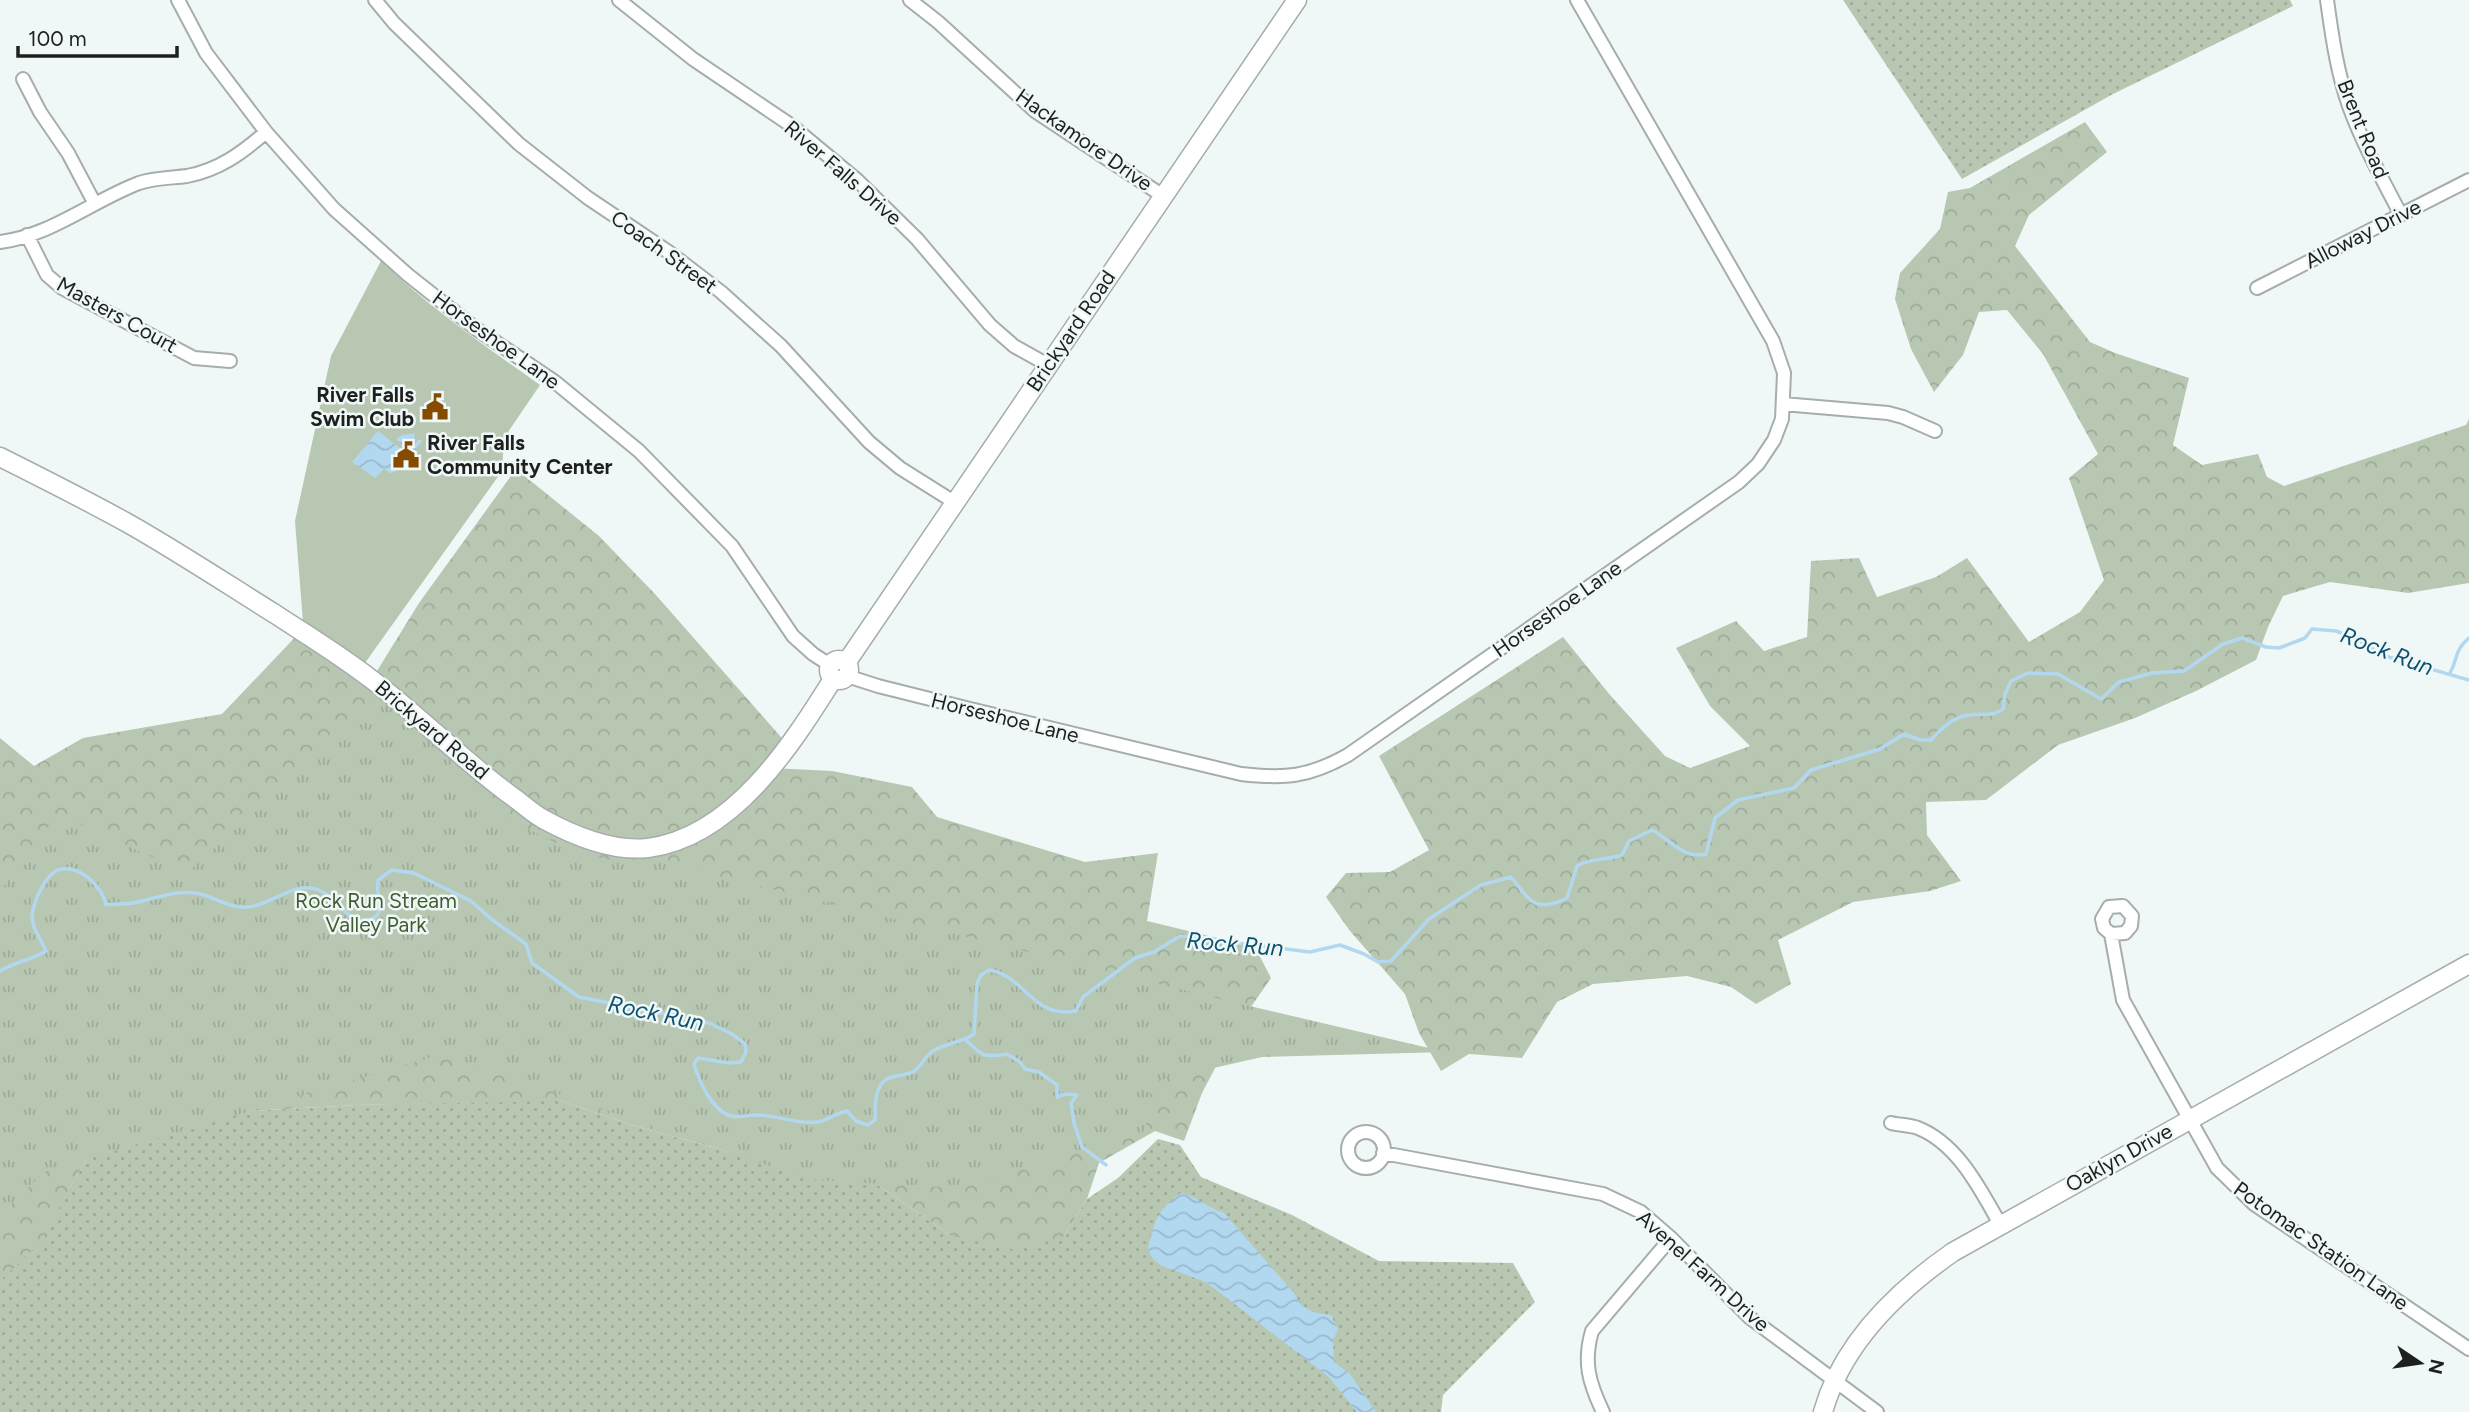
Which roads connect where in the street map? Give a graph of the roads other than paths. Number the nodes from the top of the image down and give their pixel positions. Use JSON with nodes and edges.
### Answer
{"nodes":[{"id":1,"x":178,"y":0,"type":"edge"},
{"id":2,"x":375,"y":0,"type":"edge"},
{"id":3,"x":619,"y":0,"type":"edge"},
{"id":4,"x":910,"y":0,"type":"edge"},
{"id":5,"x":1297,"y":0,"type":"edge"},
{"id":6,"x":1577,"y":0,"type":"edge"},
{"id":7,"x":2327,"y":0,"type":"edge"},
{"id":8,"x":23,"y":79,"type":"dead end"},
{"id":9,"x":266,"y":132,"type":"junction"},
{"id":10,"x":2469,"y":180,"type":"edge"},
{"id":11,"x":1163,"y":196,"type":"junction"},
{"id":12,"x":95,"y":204,"type":"junction"},
{"id":13,"x":2401,"y":215,"type":"junction"},
{"id":14,"x":27,"y":235,"type":"junction"},
{"id":15,"x":0,"y":242,"type":"edge"},
{"id":16,"x":2257,"y":288,"type":"dead end"},
{"id":17,"x":230,"y":361,"type":"dead end"},
{"id":18,"x":1048,"y":365,"type":"junction"},
{"id":19,"x":1783,"y":404,"type":"junction"},
{"id":20,"x":1935,"y":431,"type":"dead end"},
{"id":21,"x":0,"y":457,"type":"edge"},
{"id":22,"x":954,"y":502,"type":"junction"},
{"id":23,"x":839,"y":671,"type":"junction"},
{"id":24,"x":2111,"y":934,"type":"dead end"},
{"id":25,"x":2469,"y":964,"type":"edge"},
{"id":26,"x":2188,"y":1120,"type":"junction"},
{"id":27,"x":1891,"y":1123,"type":"dead end"},
{"id":28,"x":1383,"y":1153,"type":"dead end"},
{"id":29,"x":2000,"y":1224,"type":"junction"},
{"id":30,"x":1671,"y":1238,"type":"junction"},
{"id":31,"x":2469,"y":1349,"type":"edge"},
{"id":32,"x":1835,"y":1381,"type":"junction"},
{"id":33,"x":1603,"y":1412,"type":"edge"},
{"id":34,"x":1824,"y":1412,"type":"edge"},
{"id":35,"x":1877,"y":1412,"type":"edge"}],
"edges":[{"from":1,"to":9,"type":"street","name":"Horseshoe Lane"},
{"from":2,"to":22,"type":"street","name":"Coach Street"},
{"from":3,"to":18,"type":"street","name":"River Falls Drive"},
{"from":4,"to":11,"type":"street","name":"Hackamore Drive"},
{"from":5,"to":11,"type":"street","name":"Brickyard Road"},
{"from":6,"to":19,"type":"street","name":"Horseshoe Lane"},
{"from":7,"to":13,"type":"street","name":"Brent Road"},
{"from":8,"to":12,"type":"street"},
{"from":9,"to":12,"type":"street"},
{"from":9,"to":23,"type":"street","name":"Horseshoe Lane"},
{"from":10,"to":13,"type":"street","name":"Alloway Drive"},
{"from":11,"to":18,"type":"street","name":"Brickyard Road"},
{"from":12,"to":14,"type":"street"},
{"from":13,"to":16,"type":"street","name":"Alloway Drive"},
{"from":14,"to":15,"type":"street"},
{"from":14,"to":17,"type":"street","name":"Masters Court"},
{"from":18,"to":22,"type":"street","name":"Brickyard Road"},
{"from":19,"to":20,"type":"street"},
{"from":19,"to":23,"type":"street","name":"Horseshoe Lane"},
{"from":21,"to":23,"type":"street","name":"Brickyard Road"},
{"from":22,"to":23,"type":"street","name":"Brickyard Road"},
{"from":24,"to":26,"type":"street","name":"Potomac Station Lane"},
{"from":25,"to":26,"type":"street","name":"Oaklyn Drive"},
{"from":26,"to":29,"type":"street","name":"Oaklyn Drive"},
{"from":26,"to":31,"type":"street","name":"Potomac Station Lane"},
{"from":27,"to":29,"type":"street"},
{"from":28,"to":30,"type":"street","name":"Avenel Farm Drive"},
{"from":29,"to":32,"type":"street","name":"Oaklyn Drive"},
{"from":30,"to":32,"type":"street","name":"Avenel Farm Drive"},
{"from":30,"to":33,"type":"street"},
{"from":32,"to":34,"type":"street","name":"Oaklyn Drive"},
{"from":32,"to":35,"type":"street","name":"Avenel Farm Drive"}]}
